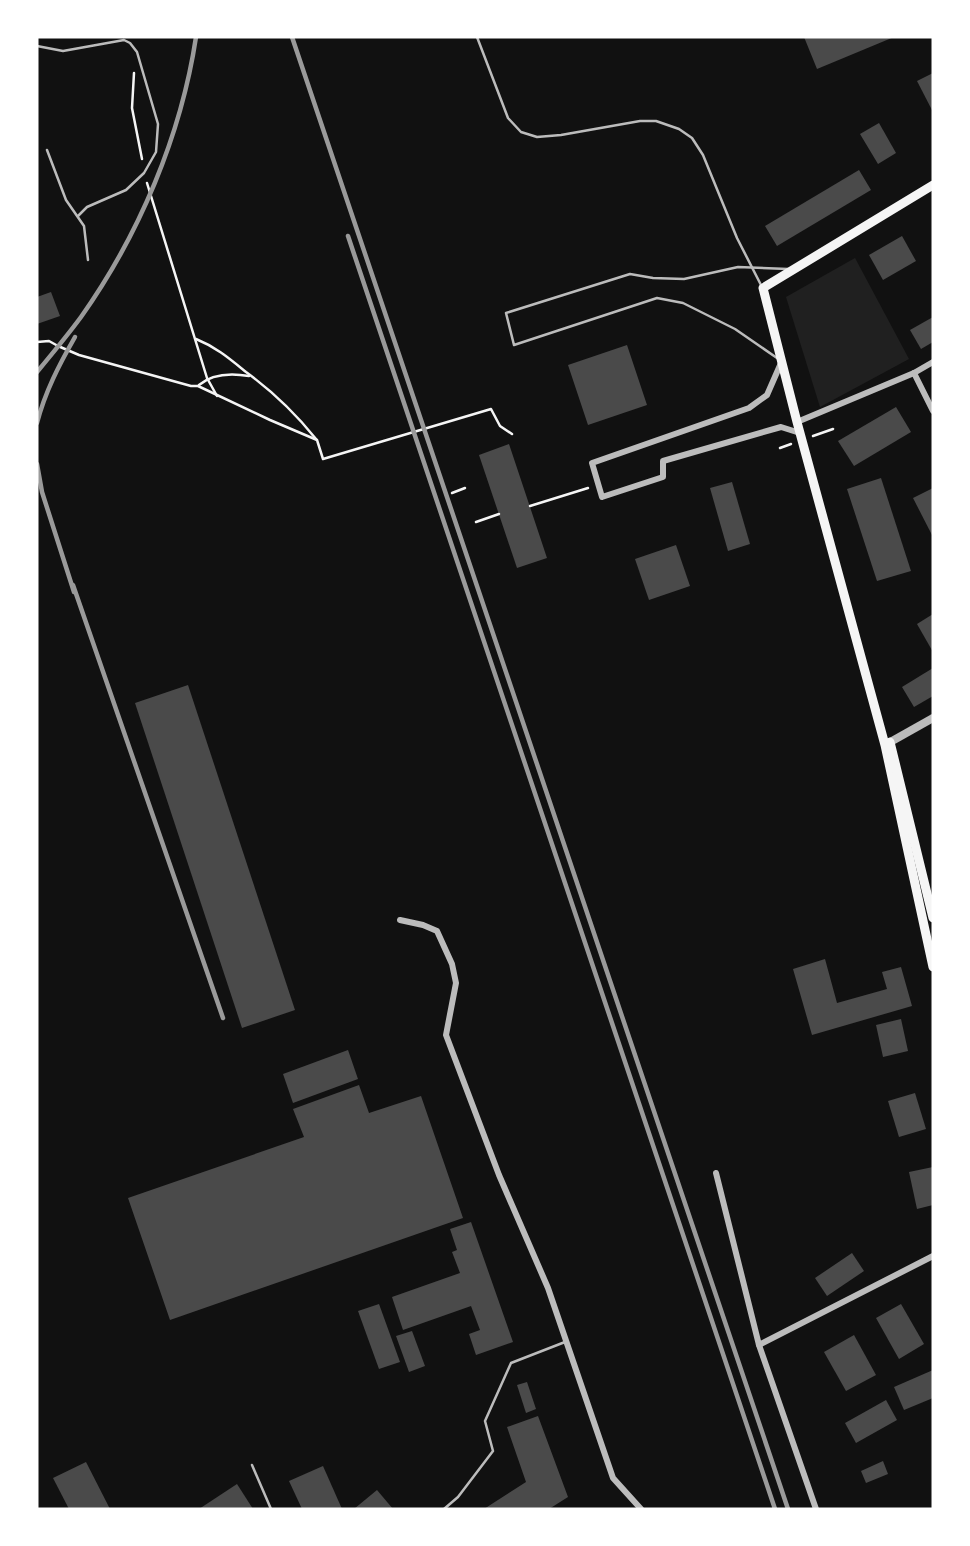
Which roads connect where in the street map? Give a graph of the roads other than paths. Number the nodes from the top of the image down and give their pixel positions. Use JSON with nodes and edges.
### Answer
{"nodes":[{"id":1,"x":477,"y":37,"type":"edge"},
{"id":2,"x":37,"y":46,"type":"edge"},
{"id":3,"x":47,"y":150,"type":"dead end"},
{"id":4,"x":933,"y":185,"type":"edge"},
{"id":5,"x":78,"y":216,"type":"junction"},
{"id":6,"x":88,"y":260,"type":"dead end"},
{"id":7,"x":752,"y":267,"type":"junction"},
{"id":8,"x":795,"y":269,"type":"junction"},
{"id":9,"x":763,"y":288,"type":"junction"},
{"id":10,"x":782,"y":361,"type":"junction"},
{"id":11,"x":933,"y":362,"type":"edge"},
{"id":12,"x":914,"y":373,"type":"junction"},
{"id":13,"x":933,"y":411,"type":"edge"},
{"id":14,"x":797,"y":422,"type":"junction"},
{"id":15,"x":801,"y":433,"type":"junction"},
{"id":16,"x":933,"y":718,"type":"edge"},
{"id":17,"x":888,"y":743,"type":"junction"},
{"id":18,"x":933,"y":918,"type":"edge"},
{"id":19,"x":400,"y":920,"type":"dead end"},
{"id":20,"x":933,"y":967,"type":"edge"},
{"id":21,"x":716,"y":1173,"type":"dead end"},
{"id":22,"x":933,"y":1256,"type":"edge"},
{"id":23,"x":568,"y":1341,"type":"junction"},
{"id":24,"x":759,"y":1346,"type":"junction"},
{"id":25,"x":252,"y":1465,"type":"dead end"},
{"id":26,"x":271,"y":1509,"type":"edge"},
{"id":27,"x":444,"y":1509,"type":"edge"},
{"id":28,"x":641,"y":1509,"type":"edge"},
{"id":29,"x":816,"y":1509,"type":"edge"}],
"edges":[{"from":1,"to":7,"type":"lane"},
{"from":2,"to":5,"type":"lane"},
{"from":3,"to":5,"type":"lane"},
{"from":4,"to":8,"type":"main road"},
{"from":5,"to":6,"type":"lane"},
{"from":7,"to":8,"type":"lane"},
{"from":7,"to":9,"type":"lane"},
{"from":7,"to":10,"type":"lane"},
{"from":8,"to":9,"type":"main road"},
{"from":9,"to":10,"type":"main road"},
{"from":10,"to":14,"type":"main road"},
{"from":10,"to":15,"type":"street"},
{"from":11,"to":12,"type":"street"},
{"from":12,"to":13,"type":"street"},
{"from":12,"to":14,"type":"street"},
{"from":14,"to":15,"type":"main road"},
{"from":15,"to":17,"type":"main road"},
{"from":16,"to":17,"type":"street"},
{"from":17,"to":18,"type":"main road"},
{"from":17,"to":20,"type":"main road"},
{"from":19,"to":23,"type":"street"},
{"from":21,"to":24,"type":"street"},
{"from":22,"to":24,"type":"street"},
{"from":23,"to":27,"type":"lane"},
{"from":23,"to":28,"type":"street"},
{"from":24,"to":29,"type":"street"},
{"from":25,"to":26,"type":"lane"}]}
